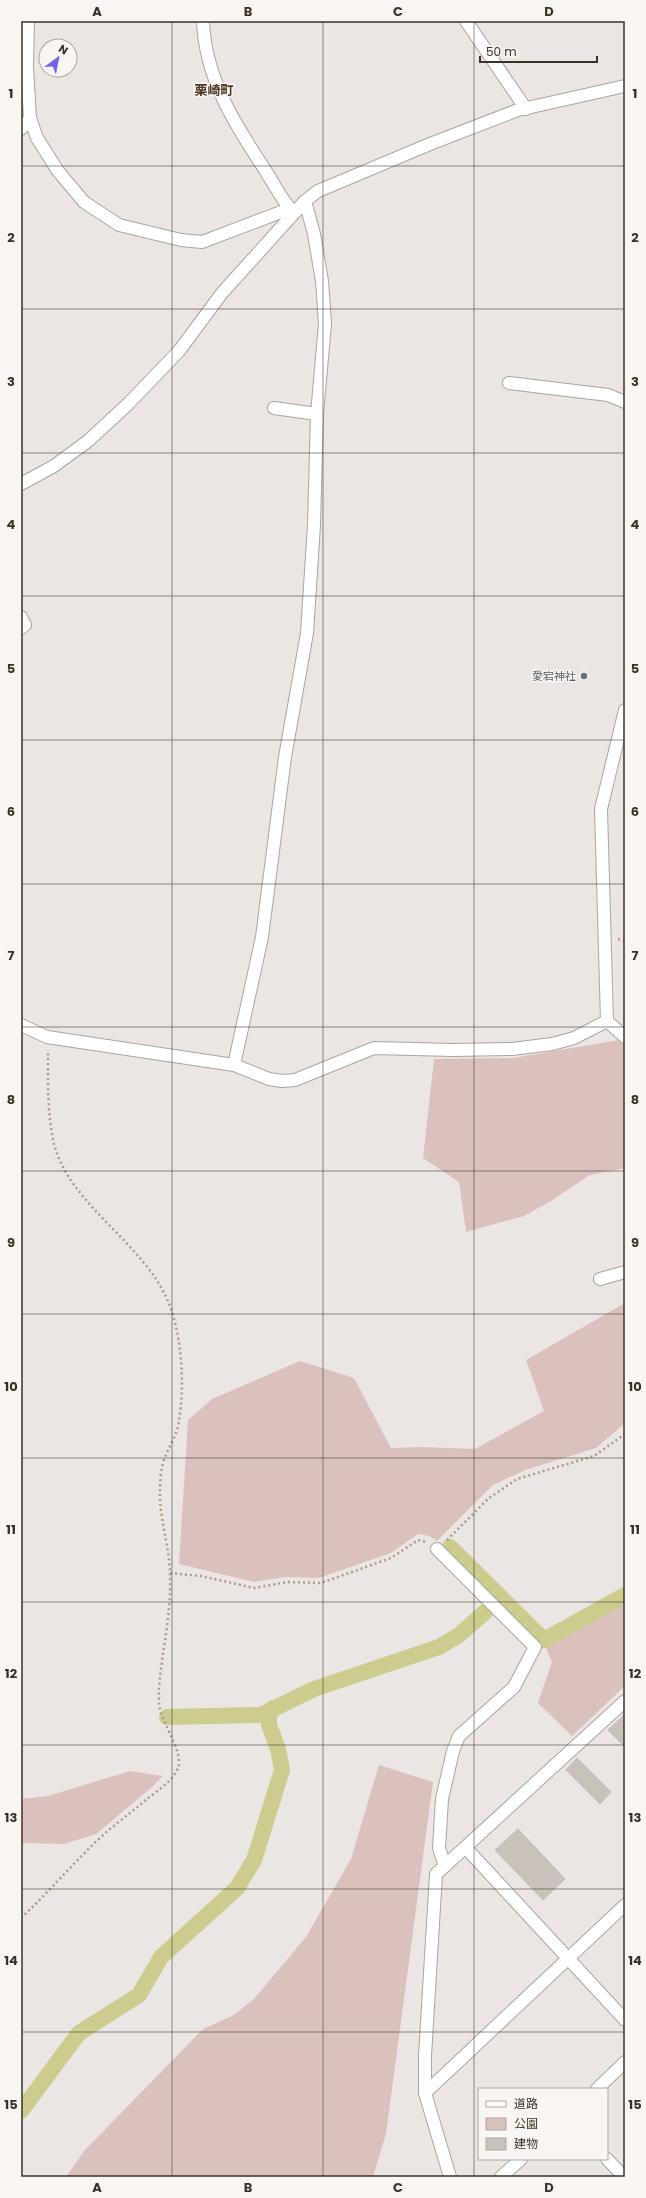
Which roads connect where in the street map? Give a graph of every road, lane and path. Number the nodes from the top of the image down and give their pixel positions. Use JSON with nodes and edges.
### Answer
{"nodes":[{"id":1,"x":28,"y":21,"type":"edge"},
{"id":2,"x":203,"y":21,"type":"edge"},
{"id":3,"x":466,"y":21,"type":"edge"},
{"id":4,"x":625,"y":86,"type":"edge"},
{"id":5,"x":526,"y":109,"type":"junction"},
{"id":6,"x":30,"y":118,"type":"junction"},
{"id":7,"x":21,"y":129,"type":"edge"},
{"id":8,"x":305,"y":202,"type":"junction"},
{"id":9,"x":292,"y":211,"type":"junction"},
{"id":10,"x":509,"y":383,"type":"dead end"},
{"id":11,"x":625,"y":402,"type":"edge"},
{"id":12,"x":274,"y":408,"type":"dead end"},
{"id":13,"x":317,"y":414,"type":"junction"},
{"id":14,"x":21,"y":484,"type":"edge"},
{"id":15,"x":21,"y":617,"type":"edge"},
{"id":16,"x":21,"y":628,"type":"edge"},
{"id":17,"x":625,"y":710,"type":"edge"},
{"id":18,"x":607,"y":1021,"type":"junction"},
{"id":19,"x":21,"y":1025,"type":"edge"},
{"id":20,"x":47,"y":1037,"type":"junction"},
{"id":21,"x":625,"y":1037,"type":"edge"},
{"id":22,"x":234,"y":1065,"type":"junction"},
{"id":23,"x":625,"y":1272,"type":"edge"},
{"id":24,"x":600,"y":1279,"type":"dead end"},
{"id":25,"x":625,"y":1434,"type":"edge"},
{"id":26,"x":437,"y":1548,"type":"junction"},
{"id":27,"x":170,"y":1573,"type":"junction"},
{"id":28,"x":625,"y":1701,"type":"edge"},
{"id":29,"x":466,"y":1848,"type":"junction"},
{"id":30,"x":445,"y":1866,"type":"junction"},
{"id":31,"x":625,"y":1905,"type":"edge"},
{"id":32,"x":21,"y":1918,"type":"edge"},
{"id":33,"x":567,"y":1959,"type":"junction"},
{"id":34,"x":625,"y":2020,"type":"edge"},
{"id":35,"x":625,"y":2062,"type":"edge"},
{"id":36,"x":598,"y":2088,"type":"edge"},
{"id":37,"x":425,"y":2093,"type":"junction"},
{"id":38,"x":520,"y":2160,"type":"edge"},
{"id":39,"x":608,"y":2160,"type":"edge"},
{"id":40,"x":450,"y":2177,"type":"edge"},
{"id":41,"x":501,"y":2177,"type":"edge"},
{"id":42,"x":624,"y":2177,"type":"edge"}],
"edges":[{"from":1,"to":6,"type":"street"},
{"from":2,"to":9,"type":"street"},
{"from":3,"to":5,"type":"street"},
{"from":4,"to":5,"type":"street"},
{"from":5,"to":8,"type":"street"},
{"from":6,"to":7,"type":"street"},
{"from":6,"to":9,"type":"street"},
{"from":8,"to":9,"type":"street"},
{"from":8,"to":13,"type":"street"},
{"from":9,"to":14,"type":"street"},
{"from":10,"to":11,"type":"street"},
{"from":12,"to":13,"type":"street"},
{"from":13,"to":22,"type":"street"},
{"from":15,"to":16,"type":"street"},
{"from":17,"to":18,"type":"street"},
{"from":18,"to":21,"type":"street"},
{"from":18,"to":22,"type":"street"},
{"from":19,"to":20,"type":"street"},
{"from":20,"to":22,"type":"street"},
{"from":20,"to":27,"type":"path"},
{"from":23,"to":24,"type":"street"},
{"from":25,"to":26,"type":"path"},
{"from":26,"to":27,"type":"path"},
{"from":26,"to":30,"type":"street"},
{"from":27,"to":32,"type":"path"},
{"from":28,"to":29,"type":"street"},
{"from":29,"to":30,"type":"street"},
{"from":29,"to":33,"type":"street"},
{"from":30,"to":37,"type":"street"},
{"from":31,"to":33,"type":"street"},
{"from":33,"to":34,"type":"street"},
{"from":33,"to":37,"type":"street"},
{"from":35,"to":36,"type":"street"},
{"from":37,"to":40,"type":"street"},
{"from":38,"to":41,"type":"street"},
{"from":39,"to":42,"type":"street"}]}
